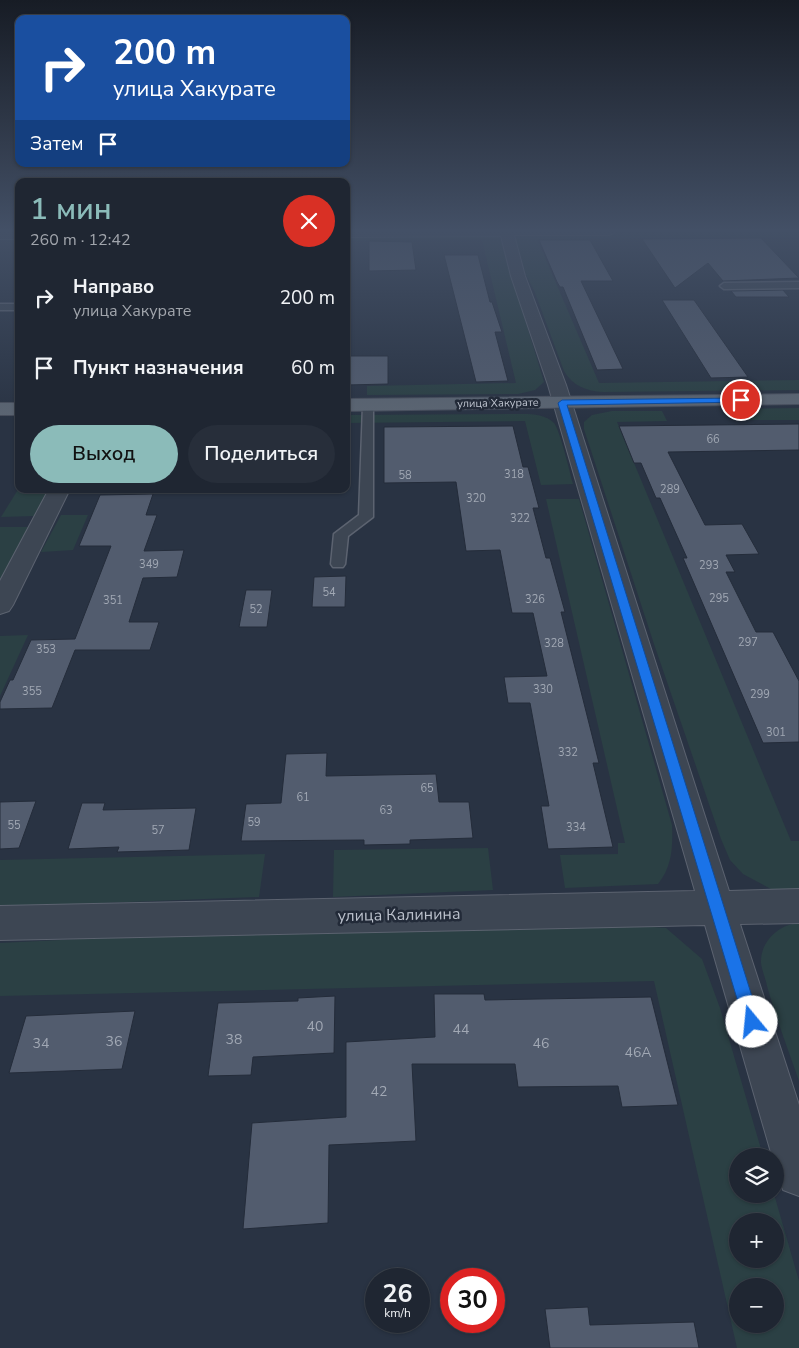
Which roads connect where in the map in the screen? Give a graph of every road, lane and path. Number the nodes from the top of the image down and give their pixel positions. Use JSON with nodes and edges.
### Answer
{"nodes":[{"id":1,"x":524,"y":294,"type":"edge"},
{"id":2,"x":15,"y":307,"type":"edge"},
{"id":3,"x":0,"y":308,"type":"edge"},
{"id":4,"x":799,"y":399,"type":"edge"},
{"id":5,"x":562,"y":403,"type":"junction"},
{"id":6,"x":350,"y":405,"type":"edge"},
{"id":7,"x":368,"y":405,"type":"junction"},
{"id":8,"x":0,"y":409,"type":"edge"},
{"id":9,"x":15,"y":409,"type":"edge"},
{"id":10,"x":57,"y":493,"type":"edge"},
{"id":11,"x":338,"y":564,"type":"dead end"},
{"id":12,"x":0,"y":605,"type":"edge"},
{"id":13,"x":799,"y":906,"type":"edge"},
{"id":14,"x":716,"y":908,"type":"junction"},
{"id":15,"x":0,"y":923,"type":"edge"},
{"id":16,"x":799,"y":1174,"type":"edge"}],
"edges":[{"from":1,"to":5,"type":"street"},
{"from":2,"to":3,"type":"lane"},
{"from":4,"to":5,"type":"main road","name":"улица Хакурате"},
{"from":5,"to":7,"type":"main road","name":"улица Хакурате"},
{"from":5,"to":14,"type":"street"},
{"from":6,"to":7,"type":"main road","name":"улица Хакурате"},
{"from":7,"to":11,"type":"lane"},
{"from":8,"to":9,"type":"main road"},
{"from":10,"to":12,"type":"street"},
{"from":13,"to":14,"type":"street","name":"улица Калинина"},
{"from":14,"to":15,"type":"street","name":"улица Калинина"},
{"from":14,"to":16,"type":"street"}]}
